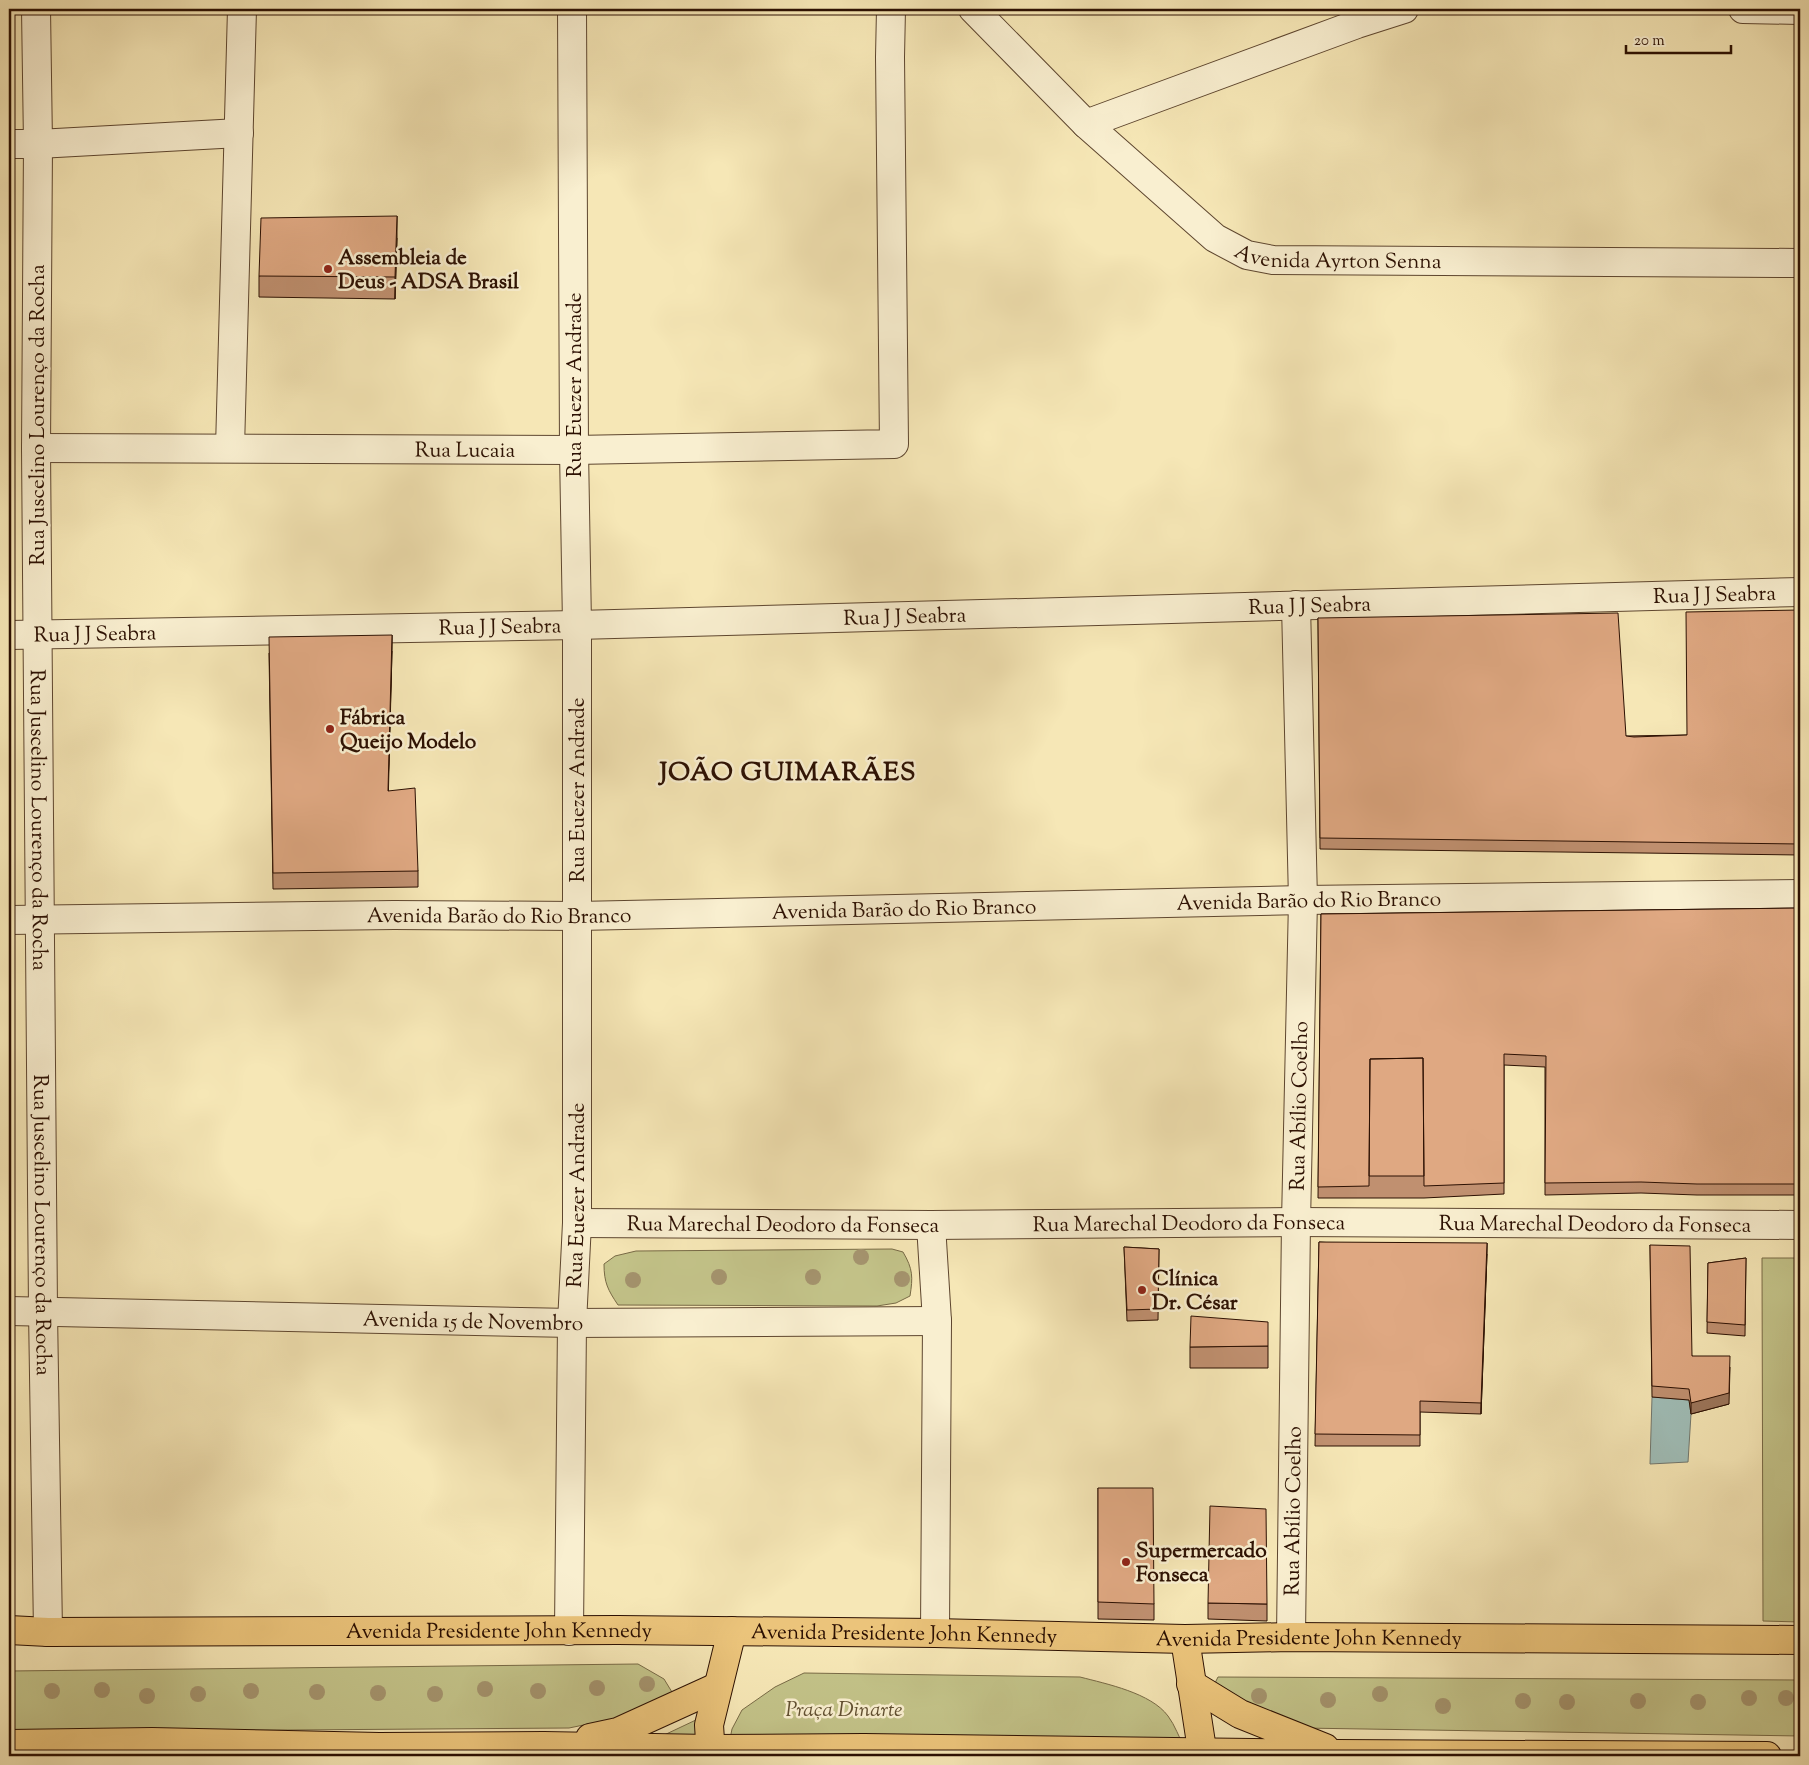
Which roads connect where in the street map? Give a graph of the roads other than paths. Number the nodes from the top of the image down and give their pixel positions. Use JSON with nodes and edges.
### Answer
{"nodes":[{"id":1,"x":36,"y":9,"type":"edge"},
{"id":2,"x":242,"y":9,"type":"edge"},
{"id":3,"x":572,"y":9,"type":"edge"},
{"id":4,"x":891,"y":9,"type":"edge"},
{"id":5,"x":973,"y":9,"type":"edge"},
{"id":6,"x":1404,"y":9,"type":"edge"},
{"id":7,"x":1743,"y":9,"type":"edge"},
{"id":8,"x":1800,"y":10,"type":"edge"},
{"id":9,"x":1086,"y":124,"type":"junction"},
{"id":10,"x":239,"y":133,"type":"junction"},
{"id":11,"x":9,"y":144,"type":"edge"},
{"id":12,"x":38,"y":144,"type":"junction"},
{"id":13,"x":1800,"y":263,"type":"edge"},
{"id":14,"x":36,"y":448,"type":"junction"},
{"id":15,"x":230,"y":448,"type":"junction"},
{"id":16,"x":574,"y":450,"type":"junction"},
{"id":17,"x":1800,"y":592,"type":"edge"},
{"id":18,"x":1296,"y":605,"type":"junction"},
{"id":19,"x":577,"y":626,"type":"junction"},
{"id":20,"x":37,"y":634,"type":"junction"},
{"id":21,"x":9,"y":635,"type":"edge"},
{"id":22,"x":1800,"y":894,"type":"edge"},
{"id":23,"x":1303,"y":900,"type":"junction"},
{"id":24,"x":578,"y":916,"type":"junction"},
{"id":25,"x":9,"y":920,"type":"edge"},
{"id":26,"x":40,"y":920,"type":"junction"},
{"id":27,"x":1296,"y":1222,"type":"junction"},
{"id":28,"x":578,"y":1223,"type":"junction"},
{"id":29,"x":931,"y":1225,"type":"junction"},
{"id":30,"x":1800,"y":1225,"type":"edge"},
{"id":31,"x":43,"y":1310,"type":"junction"},
{"id":32,"x":9,"y":1311,"type":"edge"},
{"id":33,"x":937,"y":1321,"type":"junction"},
{"id":34,"x":572,"y":1324,"type":"junction"},
{"id":35,"x":9,"y":1630,"type":"edge"},
{"id":36,"x":569,"y":1630,"type":"junction"},
{"id":37,"x":732,"y":1631,"type":"junction"},
{"id":38,"x":48,"y":1632,"type":"junction"},
{"id":39,"x":935,"y":1633,"type":"junction"},
{"id":40,"x":1291,"y":1637,"type":"junction"},
{"id":41,"x":1185,"y":1639,"type":"junction"},
{"id":42,"x":1800,"y":1640,"type":"edge"},
{"id":43,"x":1191,"y":1684,"type":"junction"},
{"id":44,"x":718,"y":1687,"type":"junction"},
{"id":45,"x":9,"y":1744,"type":"edge"},
{"id":46,"x":553,"y":1751,"type":"edge"},
{"id":47,"x":710,"y":1753,"type":"edge"},
{"id":48,"x":1203,"y":1754,"type":"edge"},
{"id":49,"x":1335,"y":1755,"type":"edge"},
{"id":50,"x":1767,"y":1756,"type":"edge"}],
"edges":[{"from":1,"to":12,"type":"street","name":"Rua Juscelino Lourenço da Rocha"},
{"from":2,"to":10,"type":"street"},
{"from":3,"to":16,"type":"street","name":"Rua Euezer Andrade"},
{"from":4,"to":16,"type":"street","name":"Rua Lucaia"},
{"from":5,"to":9,"type":"street","name":"Avenida Ayrton Senna"},
{"from":6,"to":9,"type":"street"},
{"from":7,"to":8,"type":"street"},
{"from":9,"to":13,"type":"street","name":"Avenida Ayrton Senna"},
{"from":10,"to":12,"type":"street"},
{"from":10,"to":15,"type":"street"},
{"from":11,"to":12,"type":"street"},
{"from":12,"to":14,"type":"street","name":"Rua Juscelino Lourenço da Rocha"},
{"from":14,"to":15,"type":"street","name":"Rua Lucaia"},
{"from":14,"to":20,"type":"street","name":"Rua Juscelino Lourenço da Rocha"},
{"from":15,"to":16,"type":"street","name":"Rua Lucaia"},
{"from":16,"to":19,"type":"street","name":"Rua Euezer Andrade"},
{"from":17,"to":18,"type":"street","name":"Rua J J Seabra"},
{"from":18,"to":19,"type":"street","name":"Rua J J Seabra"},
{"from":18,"to":23,"type":"street","name":"Rua Abílio Coelho"},
{"from":19,"to":20,"type":"street","name":"Rua J J Seabra"},
{"from":19,"to":24,"type":"street","name":"Rua Euezer Andrade"},
{"from":20,"to":21,"type":"street","name":"Rua J J Seabra"},
{"from":20,"to":26,"type":"street","name":"Rua Juscelino Lourenço da Rocha"},
{"from":22,"to":23,"type":"street","name":"Avenida Barão do Rio Branco"},
{"from":23,"to":24,"type":"street","name":"Avenida Barão do Rio Branco"},
{"from":23,"to":27,"type":"street","name":"Rua Abílio Coelho"},
{"from":24,"to":26,"type":"street","name":"Avenida Barão do Rio Branco"},
{"from":24,"to":28,"type":"street","name":"Rua Euezer Andrade"},
{"from":25,"to":26,"type":"street","name":"Avenida Barão do Rio Branco"},
{"from":26,"to":31,"type":"street","name":"Rua Juscelino Lourenço da Rocha"},
{"from":27,"to":29,"type":"street","name":"Rua Marechal Deodoro da Fonseca"},
{"from":27,"to":30,"type":"street","name":"Rua Marechal Deodoro da Fonseca"},
{"from":27,"to":40,"type":"street","name":"Rua Abílio Coelho"},
{"from":28,"to":29,"type":"street","name":"Rua Marechal Deodoro da Fonseca"},
{"from":28,"to":34,"type":"street","name":"Rua Euezer Andrade"},
{"from":29,"to":33,"type":"street"},
{"from":31,"to":32,"type":"street","name":"Avenida 15 de Novembro"},
{"from":31,"to":34,"type":"street","name":"Avenida 15 de Novembro"},
{"from":31,"to":38,"type":"street","name":"Rua Juscelino Lourenço da Rocha"},
{"from":33,"to":34,"type":"street","name":"Avenida 15 de Novembro"},
{"from":33,"to":39,"type":"street"},
{"from":34,"to":36,"type":"street","name":"Rua Euezer Andrade"},
{"from":35,"to":38,"type":"main road","name":"Avenida Presidente John Kennedy"},
{"from":36,"to":37,"type":"main road","name":"Avenida Presidente John Kennedy"},
{"from":36,"to":38,"type":"main road","name":"Avenida Presidente John Kennedy"},
{"from":37,"to":39,"type":"main road","name":"Avenida Presidente John Kennedy"},
{"from":37,"to":44,"type":"main road"},
{"from":39,"to":41,"type":"main road","name":"Avenida Presidente John Kennedy"},
{"from":40,"to":41,"type":"main road","name":"Avenida Presidente John Kennedy"},
{"from":40,"to":42,"type":"main road","name":"Avenida Presidente John Kennedy"},
{"from":41,"to":43,"type":"main road"},
{"from":43,"to":48,"type":"main road"},
{"from":43,"to":49,"type":"main road"},
{"from":44,"to":46,"type":"main road"},
{"from":44,"to":47,"type":"main road"},
{"from":45,"to":46,"type":"main road"},
{"from":46,"to":47,"type":"main road"},
{"from":47,"to":48,"type":"main road"},
{"from":48,"to":49,"type":"main road"},
{"from":49,"to":50,"type":"main road"}]}
